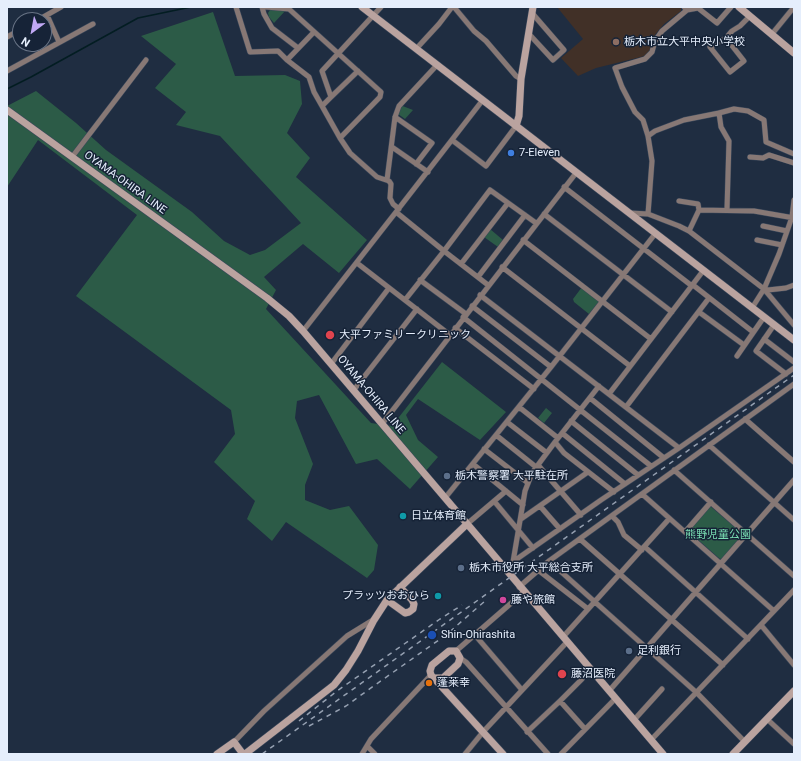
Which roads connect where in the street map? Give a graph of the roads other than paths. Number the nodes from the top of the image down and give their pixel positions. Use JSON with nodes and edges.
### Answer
{"nodes":[{"id":1,"x":61,"y":7,"type":"edge"},
{"id":2,"x":236,"y":7,"type":"edge"},
{"id":3,"x":262,"y":7,"type":"edge"},
{"id":4,"x":266,"y":7,"type":"edge"},
{"id":5,"x":362,"y":7,"type":"edge"},
{"id":6,"x":380,"y":7,"type":"edge"},
{"id":7,"x":453,"y":7,"type":"edge"},
{"id":8,"x":731,"y":7,"type":"edge"},
{"id":9,"x":739,"y":7,"type":"edge"},
{"id":10,"x":794,"y":7,"type":"edge"},
{"id":11,"x":685,"y":9,"type":"edge"},
{"id":12,"x":533,"y":10,"type":"edge"},
{"id":13,"x":52,"y":13,"type":"edge"},
{"id":14,"x":374,"y":16,"type":"junction"},
{"id":15,"x":750,"y":16,"type":"junction"},
{"id":16,"x":52,"y":24,"type":"edge"},
{"id":17,"x":93,"y":24,"type":"dead end"},
{"id":18,"x":314,"y":32,"type":"junction"},
{"id":19,"x":529,"y":34,"type":"junction"},
{"id":20,"x":772,"y":34,"type":"junction"},
{"id":21,"x":726,"y":38,"type":"junction"},
{"id":22,"x":60,"y":42,"type":"junction"},
{"id":23,"x":298,"y":48,"type":"junction"},
{"id":24,"x":416,"y":49,"type":"junction"},
{"id":25,"x":794,"y":53,"type":"edge"},
{"id":26,"x":338,"y":54,"type":"junction"},
{"id":27,"x":146,"y":60,"type":"dead end"},
{"id":28,"x":287,"y":60,"type":"junction"},
{"id":29,"x":437,"y":65,"type":"junction"},
{"id":30,"x":7,"y":71,"type":"edge"},
{"id":31,"x":358,"y":71,"type":"junction"},
{"id":32,"x":521,"y":79,"type":"junction"},
{"id":33,"x":331,"y":97,"type":"junction"},
{"id":34,"x":482,"y":101,"type":"junction"},
{"id":35,"x":322,"y":106,"type":"junction"},
{"id":36,"x":7,"y":109,"type":"edge"},
{"id":37,"x":719,"y":113,"type":"junction"},
{"id":38,"x":395,"y":117,"type":"junction"},
{"id":39,"x":516,"y":126,"type":"junction"},
{"id":40,"x":648,"y":136,"type":"junction"},
{"id":41,"x":340,"y":138,"type":"junction"},
{"id":42,"x":452,"y":140,"type":"junction"},
{"id":43,"x":392,"y":147,"type":"junction"},
{"id":44,"x":794,"y":155,"type":"edge"},
{"id":45,"x":72,"y":157,"type":"junction"},
{"id":46,"x":750,"y":157,"type":"dead end"},
{"id":47,"x":794,"y":163,"type":"edge"},
{"id":48,"x":416,"y":164,"type":"junction"},
{"id":49,"x":428,"y":172,"type":"junction"},
{"id":50,"x":576,"y":173,"type":"junction"},
{"id":51,"x":387,"y":180,"type":"junction"},
{"id":52,"x":564,"y":187,"type":"junction"},
{"id":53,"x":794,"y":200,"type":"edge"},
{"id":54,"x":679,"y":201,"type":"dead end"},
{"id":55,"x":508,"y":203,"type":"junction"},
{"id":56,"x":727,"y":209,"type":"junction"},
{"id":57,"x":699,"y":210,"type":"junction"},
{"id":58,"x":398,"y":211,"type":"junction"},
{"id":59,"x":629,"y":213,"type":"junction"},
{"id":60,"x":544,"y":214,"type":"junction"},
{"id":61,"x":648,"y":214,"type":"junction"},
{"id":62,"x":525,"y":216,"type":"junction"},
{"id":63,"x":793,"y":217,"type":"edge"},
{"id":64,"x":536,"y":223,"type":"junction"},
{"id":65,"x":763,"y":226,"type":"dead end"},
{"id":66,"x":689,"y":231,"type":"junction"},
{"id":67,"x":787,"y":231,"type":"junction"},
{"id":68,"x":655,"y":234,"type":"junction"},
{"id":69,"x":523,"y":240,"type":"junction"},
{"id":70,"x":757,"y":240,"type":"dead end"},
{"id":71,"x":782,"y":245,"type":"junction"},
{"id":72,"x":644,"y":249,"type":"junction"},
{"id":73,"x":444,"y":250,"type":"junction"},
{"id":74,"x":357,"y":263,"type":"junction"},
{"id":75,"x":461,"y":264,"type":"junction"},
{"id":76,"x":502,"y":267,"type":"junction"},
{"id":77,"x":703,"y":271,"type":"junction"},
{"id":78,"x":623,"y":276,"type":"junction"},
{"id":79,"x":478,"y":277,"type":"junction"},
{"id":80,"x":420,"y":280,"type":"junction"},
{"id":81,"x":488,"y":285,"type":"junction"},
{"id":82,"x":794,"y":285,"type":"edge"},
{"id":83,"x":692,"y":286,"type":"junction"},
{"id":84,"x":389,"y":288,"type":"junction"},
{"id":85,"x":764,"y":288,"type":"junction"},
{"id":86,"x":480,"y":295,"type":"junction"},
{"id":87,"x":709,"y":298,"type":"junction"},
{"id":88,"x":404,"y":300,"type":"junction"},
{"id":89,"x":602,"y":302,"type":"junction"},
{"id":90,"x":472,"y":306,"type":"junction"},
{"id":91,"x":752,"y":308,"type":"junction"},
{"id":92,"x":417,"y":310,"type":"junction"},
{"id":93,"x":672,"y":312,"type":"junction"},
{"id":94,"x":699,"y":312,"type":"junction"},
{"id":95,"x":465,"y":316,"type":"junction"},
{"id":96,"x":764,"y":317,"type":"junction"},
{"id":97,"x":774,"y":325,"type":"junction"},
{"id":98,"x":794,"y":325,"type":"edge"},
{"id":99,"x":455,"y":328,"type":"junction"},
{"id":100,"x":581,"y":329,"type":"junction"},
{"id":101,"x":303,"y":331,"type":"junction"},
{"id":102,"x":753,"y":332,"type":"junction"},
{"id":103,"x":450,"y":334,"type":"junction"},
{"id":104,"x":651,"y":339,"type":"junction"},
{"id":105,"x":764,"y":339,"type":"junction"},
{"id":106,"x":794,"y":340,"type":"edge"},
{"id":107,"x":744,"y":345,"type":"junction"},
{"id":108,"x":560,"y":356,"type":"junction"},
{"id":109,"x":737,"y":356,"type":"dead end"},
{"id":110,"x":794,"y":362,"type":"edge"},
{"id":111,"x":331,"y":364,"type":"junction"},
{"id":112,"x":630,"y":366,"type":"junction"},
{"id":113,"x":551,"y":367,"type":"junction"},
{"id":114,"x":794,"y":368,"type":"edge"},
{"id":115,"x":786,"y":374,"type":"junction"},
{"id":116,"x":542,"y":378,"type":"junction"},
{"id":117,"x":794,"y":384,"type":"edge"},
{"id":118,"x":599,"y":386,"type":"junction"},
{"id":119,"x":534,"y":389,"type":"junction"},
{"id":120,"x":353,"y":390,"type":"junction"},
{"id":121,"x":609,"y":394,"type":"junction"},
{"id":122,"x":590,"y":398,"type":"junction"},
{"id":123,"x":519,"y":407,"type":"junction"},
{"id":124,"x":626,"y":407,"type":"junction"},
{"id":125,"x":581,"y":410,"type":"junction"},
{"id":126,"x":745,"y":419,"type":"junction"},
{"id":127,"x":571,"y":421,"type":"junction"},
{"id":128,"x":507,"y":422,"type":"junction"},
{"id":129,"x":382,"y":424,"type":"junction"},
{"id":130,"x":562,"y":433,"type":"junction"},
{"id":131,"x":496,"y":435,"type":"junction"},
{"id":132,"x":556,"y":440,"type":"junction"},
{"id":133,"x":709,"y":445,"type":"junction"},
{"id":134,"x":679,"y":448,"type":"junction"},
{"id":135,"x":484,"y":449,"type":"junction"},
{"id":136,"x":547,"y":453,"type":"junction"},
{"id":137,"x":664,"y":458,"type":"junction"},
{"id":138,"x":794,"y":462,"type":"edge"},
{"id":139,"x":473,"y":464,"type":"junction"},
{"id":140,"x":537,"y":466,"type":"junction"},
{"id":141,"x":651,"y":466,"type":"junction"},
{"id":142,"x":674,"y":470,"type":"junction"},
{"id":143,"x":588,"y":472,"type":"junction"},
{"id":144,"x":638,"y":475,"type":"junction"},
{"id":145,"x":794,"y":480,"type":"edge"},
{"id":146,"x":528,"y":483,"type":"junction"},
{"id":147,"x":625,"y":484,"type":"junction"},
{"id":148,"x":506,"y":491,"type":"junction"},
{"id":149,"x":562,"y":492,"type":"junction"},
{"id":150,"x":614,"y":492,"type":"junction"},
{"id":151,"x":642,"y":494,"type":"junction"},
{"id":152,"x":445,"y":498,"type":"junction"},
{"id":153,"x":494,"y":501,"type":"junction"},
{"id":154,"x":710,"y":502,"type":"junction"},
{"id":155,"x":774,"y":502,"type":"junction"},
{"id":156,"x":523,"y":505,"type":"junction"},
{"id":157,"x":540,"y":506,"type":"junction"},
{"id":158,"x":581,"y":515,"type":"junction"},
{"id":159,"x":612,"y":516,"type":"junction"},
{"id":160,"x":521,"y":519,"type":"junction"},
{"id":161,"x":670,"y":519,"type":"junction"},
{"id":162,"x":794,"y":520,"type":"edge"},
{"id":163,"x":467,"y":524,"type":"junction"},
{"id":164,"x":560,"y":529,"type":"junction"},
{"id":165,"x":518,"y":531,"type":"junction"},
{"id":166,"x":685,"y":532,"type":"junction"},
{"id":167,"x":747,"y":534,"type":"junction"},
{"id":168,"x":580,"y":539,"type":"junction"},
{"id":169,"x":533,"y":548,"type":"junction"},
{"id":170,"x":643,"y":549,"type":"junction"},
{"id":171,"x":549,"y":561,"type":"junction"},
{"id":172,"x":513,"y":562,"type":"junction"},
{"id":173,"x":721,"y":564,"type":"junction"},
{"id":174,"x":504,"y":568,"type":"junction"},
{"id":175,"x":538,"y":570,"type":"junction"},
{"id":176,"x":620,"y":574,"type":"junction"},
{"id":177,"x":794,"y":576,"type":"edge"},
{"id":178,"x":400,"y":587,"type":"junction"},
{"id":179,"x":522,"y":589,"type":"junction"},
{"id":180,"x":794,"y":590,"type":"edge"},
{"id":181,"x":696,"y":592,"type":"junction"},
{"id":182,"x":387,"y":600,"type":"junction"},
{"id":183,"x":594,"y":601,"type":"junction"},
{"id":184,"x":588,"y":609,"type":"junction"},
{"id":185,"x":774,"y":611,"type":"junction"},
{"id":186,"x":374,"y":620,"type":"junction"},
{"id":187,"x":672,"y":620,"type":"junction"},
{"id":188,"x":761,"y":625,"type":"junction"},
{"id":189,"x":475,"y":635,"type":"junction"},
{"id":190,"x":565,"y":639,"type":"junction"},
{"id":191,"x":748,"y":639,"type":"junction"},
{"id":192,"x":647,"y":648,"type":"junction"},
{"id":193,"x":456,"y":652,"type":"junction"},
{"id":194,"x":460,"y":658,"type":"junction"},
{"id":195,"x":723,"y":665,"type":"junction"},
{"id":196,"x":794,"y":665,"type":"edge"},
{"id":197,"x":432,"y":676,"type":"junction"},
{"id":198,"x":442,"y":678,"type":"junction"},
{"id":199,"x":582,"y":679,"type":"dead end"},
{"id":200,"x":441,"y":686,"type":"junction"},
{"id":201,"x":662,"y":689,"type":"dead end"},
{"id":202,"x":522,"y":690,"type":"junction"},
{"id":203,"x":609,"y":691,"type":"junction"},
{"id":204,"x":794,"y":691,"type":"edge"},
{"id":205,"x":697,"y":693,"type":"junction"},
{"id":206,"x":615,"y":698,"type":"junction"},
{"id":207,"x":560,"y":701,"type":"junction"},
{"id":208,"x":506,"y":708,"type":"junction"},
{"id":209,"x":767,"y":719,"type":"junction"},
{"id":210,"x":634,"y":720,"type":"junction"},
{"id":211,"x":585,"y":729,"type":"junction"},
{"id":212,"x":484,"y":732,"type":"junction"},
{"id":213,"x":527,"y":732,"type":"junction"},
{"id":214,"x":651,"y":740,"type":"junction"},
{"id":215,"x":234,"y":742,"type":"junction"},
{"id":216,"x":745,"y":742,"type":"junction"},
{"id":217,"x":794,"y":744,"type":"edge"},
{"id":218,"x":367,"y":746,"type":"junction"},
{"id":219,"x":217,"y":754,"type":"edge"},
{"id":220,"x":244,"y":754,"type":"edge"},
{"id":221,"x":362,"y":754,"type":"edge"},
{"id":222,"x":375,"y":754,"type":"edge"},
{"id":223,"x":465,"y":754,"type":"edge"},
{"id":224,"x":503,"y":754,"type":"edge"},
{"id":225,"x":548,"y":754,"type":"edge"},
{"id":226,"x":561,"y":754,"type":"edge"},
{"id":227,"x":662,"y":754,"type":"edge"},
{"id":228,"x":733,"y":754,"type":"edge"}],
"edges":[{"from":1,"to":13,"type":"street"},
{"from":2,"to":28,"type":"street"},
{"from":3,"to":23,"type":"street"},
{"from":4,"to":18,"type":"street"},
{"from":5,"to":14,"type":"street"},
{"from":6,"to":14,"type":"street"},
{"from":7,"to":24,"type":"street"},
{"from":7,"to":32,"type":"street"},
{"from":8,"to":11,"type":"street"},
{"from":9,"to":15,"type":"street"},
{"from":10,"to":20,"type":"street"},
{"from":11,"to":40,"type":"street"},
{"from":12,"to":19,"type":"street"},
{"from":12,"to":19,"type":"street"},
{"from":14,"to":24,"type":"street"},
{"from":14,"to":26,"type":"street"},
{"from":15,"to":20,"type":"street"},
{"from":15,"to":21,"type":"street"},
{"from":16,"to":22,"type":"street"},
{"from":17,"to":22,"type":"street"},
{"from":18,"to":23,"type":"street"},
{"from":18,"to":26,"type":"street"},
{"from":19,"to":32,"type":"street"},
{"from":20,"to":25,"type":"street"},
{"from":21,"to":21,"type":"street"},
{"from":22,"to":30,"type":"street"},
{"from":23,"to":28,"type":"street"},
{"from":24,"to":29,"type":"street"},
{"from":26,"to":31,"type":"street"},
{"from":26,"to":33,"type":"street"},
{"from":27,"to":45,"type":"street"},
{"from":28,"to":35,"type":"street"},
{"from":29,"to":34,"type":"street"},
{"from":29,"to":38,"type":"street"},
{"from":31,"to":33,"type":"street"},
{"from":31,"to":41,"type":"street"},
{"from":32,"to":39,"type":"street"},
{"from":33,"to":35,"type":"street"},
{"from":34,"to":39,"type":"street"},
{"from":34,"to":42,"type":"street"},
{"from":35,"to":41,"type":"street"},
{"from":36,"to":45,"type":"street","name":"OYAMA-OHIRA LINE"},
{"from":37,"to":40,"type":"street"},
{"from":37,"to":44,"type":"street"},
{"from":37,"to":56,"type":"street"},
{"from":38,"to":43,"type":"street"},
{"from":38,"to":48,"type":"street"},
{"from":39,"to":42,"type":"street"},
{"from":39,"to":50,"type":"street"},
{"from":40,"to":61,"type":"street"},
{"from":41,"to":51,"type":"street"},
{"from":42,"to":49,"type":"street"},
{"from":43,"to":48,"type":"street"},
{"from":43,"to":51,"type":"street"},
{"from":45,"to":101,"type":"street","name":"OYAMA-OHIRA LINE"},
{"from":46,"to":47,"type":"street"},
{"from":48,"to":49,"type":"street"},
{"from":49,"to":58,"type":"street"},
{"from":50,"to":52,"type":"street"},
{"from":50,"to":59,"type":"street"},
{"from":51,"to":58,"type":"street"},
{"from":52,"to":60,"type":"street"},
{"from":52,"to":72,"type":"street"},
{"from":53,"to":63,"type":"street"},
{"from":54,"to":57,"type":"street"},
{"from":55,"to":62,"type":"street"},
{"from":55,"to":73,"type":"street"},
{"from":55,"to":75,"type":"street"},
{"from":56,"to":57,"type":"street"},
{"from":56,"to":63,"type":"street"},
{"from":57,"to":66,"type":"street"},
{"from":58,"to":73,"type":"street"},
{"from":58,"to":74,"type":"street"},
{"from":59,"to":61,"type":"street"},
{"from":59,"to":68,"type":"street"},
{"from":60,"to":64,"type":"street"},
{"from":60,"to":78,"type":"street"},
{"from":61,"to":66,"type":"street"},
{"from":62,"to":64,"type":"street"},
{"from":62,"to":79,"type":"street"},
{"from":63,"to":67,"type":"street"},
{"from":64,"to":69,"type":"street"},
{"from":65,"to":67,"type":"street"},
{"from":66,"to":85,"type":"street"},
{"from":67,"to":71,"type":"street"},
{"from":68,"to":72,"type":"street"},
{"from":68,"to":77,"type":"street"},
{"from":69,"to":76,"type":"street"},
{"from":69,"to":89,"type":"street"},
{"from":70,"to":71,"type":"street"},
{"from":71,"to":85,"type":"street"},
{"from":72,"to":78,"type":"street"},
{"from":72,"to":83,"type":"street"},
{"from":73,"to":75,"type":"street"},
{"from":73,"to":80,"type":"street"},
{"from":74,"to":84,"type":"street"},
{"from":74,"to":101,"type":"street"},
{"from":75,"to":79,"type":"street"},
{"from":76,"to":81,"type":"street"},
{"from":76,"to":100,"type":"street"},
{"from":77,"to":83,"type":"street"},
{"from":77,"to":91,"type":"street"},
{"from":78,"to":89,"type":"street"},
{"from":78,"to":93,"type":"street"},
{"from":79,"to":81,"type":"street"},
{"from":80,"to":88,"type":"street"},
{"from":80,"to":95,"type":"street"},
{"from":81,"to":86,"type":"street"},
{"from":82,"to":85,"type":"street"},
{"from":83,"to":87,"type":"street"},
{"from":83,"to":93,"type":"street"},
{"from":84,"to":88,"type":"street"},
{"from":84,"to":111,"type":"street"},
{"from":85,"to":91,"type":"street"},
{"from":85,"to":98,"type":"street"},
{"from":86,"to":90,"type":"street"},
{"from":86,"to":108,"type":"street"},
{"from":87,"to":94,"type":"street"},
{"from":87,"to":102,"type":"street"},
{"from":88,"to":92,"type":"street"},
{"from":89,"to":100,"type":"street"},
{"from":89,"to":104,"type":"street"},
{"from":90,"to":95,"type":"street"},
{"from":90,"to":113,"type":"street"},
{"from":91,"to":96,"type":"street"},
{"from":92,"to":103,"type":"street"},
{"from":92,"to":120,"type":"street"},
{"from":93,"to":104,"type":"street"},
{"from":94,"to":107,"type":"street"},
{"from":94,"to":124,"type":"street"},
{"from":95,"to":99,"type":"street"},
{"from":95,"to":116,"type":"street"},
{"from":96,"to":97,"type":"street"},
{"from":96,"to":102,"type":"street"},
{"from":97,"to":105,"type":"street"},
{"from":97,"to":106,"type":"street"},
{"from":99,"to":103,"type":"street"},
{"from":99,"to":119,"type":"street"},
{"from":100,"to":108,"type":"street"},
{"from":100,"to":112,"type":"street"},
{"from":101,"to":111,"type":"street","name":"OYAMA-OHIRA LINE"},
{"from":102,"to":107,"type":"street"},
{"from":103,"to":129,"type":"street"},
{"from":104,"to":112,"type":"street"},
{"from":105,"to":110,"type":"street"},
{"from":105,"to":115,"type":"street"},
{"from":107,"to":109,"type":"street"},
{"from":108,"to":113,"type":"street"},
{"from":108,"to":118,"type":"street"},
{"from":111,"to":120,"type":"street","name":"OYAMA-OHIRA LINE"},
{"from":112,"to":121,"type":"street"},
{"from":113,"to":116,"type":"street"},
{"from":114,"to":115,"type":"street"},
{"from":115,"to":134,"type":"street"},
{"from":116,"to":119,"type":"street"},
{"from":116,"to":125,"type":"street"},
{"from":117,"to":126,"type":"street"},
{"from":118,"to":121,"type":"street"},
{"from":118,"to":122,"type":"street"},
{"from":119,"to":123,"type":"street"},
{"from":120,"to":129,"type":"street","name":"OYAMA-OHIRA LINE"},
{"from":121,"to":124,"type":"street"},
{"from":122,"to":125,"type":"street"},
{"from":122,"to":137,"type":"street"},
{"from":123,"to":128,"type":"street"},
{"from":123,"to":132,"type":"street"},
{"from":124,"to":134,"type":"street"},
{"from":125,"to":127,"type":"street"},
{"from":125,"to":141,"type":"street"},
{"from":126,"to":133,"type":"street"},
{"from":126,"to":138,"type":"street"},
{"from":127,"to":130,"type":"street"},
{"from":127,"to":144,"type":"street"},
{"from":128,"to":131,"type":"street"},
{"from":128,"to":136,"type":"street"},
{"from":129,"to":152,"type":"street","name":"OYAMA-OHIRA LINE"},
{"from":130,"to":132,"type":"street"},
{"from":130,"to":147,"type":"street"},
{"from":131,"to":135,"type":"street"},
{"from":131,"to":140,"type":"street"},
{"from":132,"to":136,"type":"street"},
{"from":132,"to":143,"type":"street"},
{"from":133,"to":142,"type":"street"},
{"from":133,"to":155,"type":"street"},
{"from":134,"to":137,"type":"street"},
{"from":135,"to":139,"type":"street"},
{"from":135,"to":146,"type":"street"},
{"from":136,"to":140,"type":"street"},
{"from":137,"to":141,"type":"street"},
{"from":139,"to":148,"type":"street"},
{"from":139,"to":152,"type":"street"},
{"from":140,"to":146,"type":"street"},
{"from":140,"to":149,"type":"street"},
{"from":141,"to":144,"type":"street"},
{"from":142,"to":151,"type":"street"},
{"from":142,"to":154,"type":"street"},
{"from":143,"to":149,"type":"street"},
{"from":143,"to":150,"type":"street"},
{"from":144,"to":147,"type":"street"},
{"from":145,"to":155,"type":"street"},
{"from":146,"to":156,"type":"street"},
{"from":147,"to":150,"type":"street"},
{"from":148,"to":153,"type":"street"},
{"from":148,"to":156,"type":"street"},
{"from":149,"to":157,"type":"street"},
{"from":149,"to":158,"type":"street"},
{"from":150,"to":158,"type":"street"},
{"from":151,"to":159,"type":"street"},
{"from":151,"to":161,"type":"street"},
{"from":152,"to":163,"type":"street","name":"OYAMA-OHIRA LINE"},
{"from":153,"to":163,"type":"street"},
{"from":153,"to":165,"type":"street"},
{"from":154,"to":166,"type":"street"},
{"from":154,"to":167,"type":"street"},
{"from":155,"to":162,"type":"street"},
{"from":155,"to":167,"type":"street"},
{"from":156,"to":160,"type":"street"},
{"from":157,"to":160,"type":"street"},
{"from":157,"to":164,"type":"street"},
{"from":158,"to":164,"type":"street"},
{"from":159,"to":168,"type":"street"},
{"from":159,"to":170,"type":"street"},
{"from":160,"to":165,"type":"street"},
{"from":161,"to":166,"type":"street"},
{"from":161,"to":170,"type":"street"},
{"from":163,"to":174,"type":"street","name":"OYAMA-OHIRA LINE"},
{"from":163,"to":178,"type":"street"},
{"from":164,"to":169,"type":"street"},
{"from":165,"to":169,"type":"street"},
{"from":165,"to":172,"type":"street"},
{"from":166,"to":173,"type":"street"},
{"from":167,"to":173,"type":"street"},
{"from":167,"to":177,"type":"street"},
{"from":168,"to":171,"type":"street"},
{"from":168,"to":176,"type":"street"},
{"from":169,"to":172,"type":"street"},
{"from":170,"to":176,"type":"street"},
{"from":170,"to":181,"type":"street"},
{"from":171,"to":175,"type":"street"},
{"from":171,"to":183,"type":"street"},
{"from":172,"to":174,"type":"street"},
{"from":173,"to":181,"type":"street"},
{"from":173,"to":185,"type":"street"},
{"from":174,"to":179,"type":"street","name":"OYAMA-OHIRA LINE"},
{"from":175,"to":179,"type":"street"},
{"from":175,"to":184,"type":"street"},
{"from":176,"to":183,"type":"street"},
{"from":176,"to":187,"type":"street"},
{"from":178,"to":182,"type":"street"},
{"from":178,"to":182,"type":"street"},
{"from":179,"to":189,"type":"street"},
{"from":179,"to":190,"type":"street","name":"OYAMA-OHIRA LINE"},
{"from":180,"to":185,"type":"street"},
{"from":181,"to":187,"type":"street"},
{"from":181,"to":191,"type":"street"},
{"from":182,"to":186,"type":"street"},
{"from":183,"to":184,"type":"street"},
{"from":183,"to":192,"type":"street"},
{"from":184,"to":190,"type":"street"},
{"from":185,"to":188,"type":"street"},
{"from":186,"to":215,"type":"street"},
{"from":186,"to":220,"type":"street"},
{"from":187,"to":192,"type":"street"},
{"from":187,"to":195,"type":"street"},
{"from":188,"to":191,"type":"street"},
{"from":188,"to":196,"type":"street"},
{"from":189,"to":193,"type":"street"},
{"from":189,"to":202,"type":"street"},
{"from":190,"to":202,"type":"street"},
{"from":190,"to":203,"type":"street","name":"OYAMA-OHIRA LINE"},
{"from":191,"to":195,"type":"street"},
{"from":192,"to":203,"type":"street"},
{"from":192,"to":205,"type":"street"},
{"from":193,"to":194,"type":"street"},
{"from":193,"to":197,"type":"street"},
{"from":194,"to":198,"type":"street"},
{"from":194,"to":208,"type":"street"},
{"from":195,"to":205,"type":"street"},
{"from":197,"to":198,"type":"street"},
{"from":197,"to":200,"type":"street"},
{"from":197,"to":218,"type":"street"},
{"from":198,"to":200,"type":"street"},
{"from":199,"to":207,"type":"street"},
{"from":200,"to":212,"type":"street"},
{"from":201,"to":210,"type":"street"},
{"from":202,"to":208,"type":"street"},
{"from":203,"to":206,"type":"street","name":"OYAMA-OHIRA LINE"},
{"from":204,"to":209,"type":"street"},
{"from":205,"to":214,"type":"street"},
{"from":205,"to":216,"type":"street"},
{"from":206,"to":210,"type":"street","name":"OYAMA-OHIRA LINE"},
{"from":206,"to":211,"type":"street"},
{"from":207,"to":211,"type":"street"},
{"from":207,"to":213,"type":"street"},
{"from":208,"to":212,"type":"street"},
{"from":208,"to":213,"type":"street"},
{"from":209,"to":216,"type":"street"},
{"from":209,"to":217,"type":"street"},
{"from":210,"to":214,"type":"street","name":"OYAMA-OHIRA LINE"},
{"from":211,"to":226,"type":"street"},
{"from":212,"to":223,"type":"street"},
{"from":212,"to":224,"type":"street"},
{"from":213,"to":225,"type":"street"},
{"from":214,"to":227,"type":"street","name":"OYAMA-OHIRA LINE"},
{"from":215,"to":219,"type":"street"},
{"from":215,"to":220,"type":"street"},
{"from":216,"to":228,"type":"street"},
{"from":218,"to":221,"type":"street"},
{"from":218,"to":222,"type":"street"}]}
